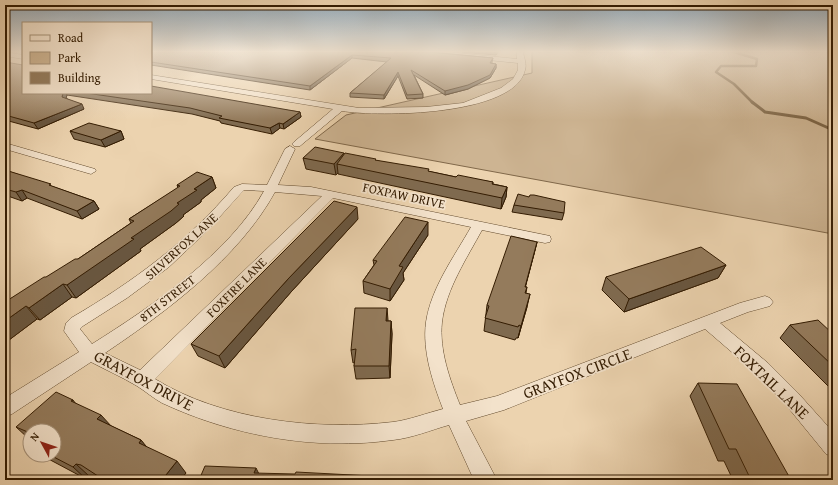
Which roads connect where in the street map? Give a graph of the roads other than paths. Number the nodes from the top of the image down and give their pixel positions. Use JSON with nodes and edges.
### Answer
{"nodes":[{"id":1,"x":519,"y":75,"type":"edge"},
{"id":2,"x":152,"y":77,"type":"edge"},
{"id":3,"x":340,"y":108,"type":"junction"},
{"id":4,"x":5,"y":146,"type":"edge"},
{"id":5,"x":91,"y":171,"type":"dead end"},
{"id":6,"x":256,"y":187,"type":"joint"},
{"id":7,"x":271,"y":188,"type":"junction"},
{"id":8,"x":330,"y":194,"type":"junction"},
{"id":9,"x":478,"y":225,"type":"junction"},
{"id":10,"x":545,"y":240,"type":"dead end"},
{"id":11,"x":766,"y":302,"type":"dead end"},
{"id":12,"x":103,"y":307,"type":"joint"},
{"id":13,"x":707,"y":322,"type":"junction"},
{"id":14,"x":90,"y":353,"type":"junction"},
{"id":15,"x":142,"y":380,"type":"junction"},
{"id":16,"x":5,"y":408,"type":"edge"},
{"id":17,"x":455,"y":416,"type":"junction"},
{"id":18,"x":833,"y":447,"type":"edge"},
{"id":19,"x":486,"y":480,"type":"edge"}],
"edges":[{"from":1,"to":3,"type":"street"},
{"from":2,"to":3,"type":"street"},
{"from":3,"to":7,"type":"street","name":"8TH STREET"},
{"from":4,"to":5,"type":"street"},
{"from":6,"to":7,"type":"street","name":"FOXPAW DRIVE"},
{"from":6,"to":12,"type":"street","name":"SILVERFOX LANE"},
{"from":7,"to":8,"type":"street","name":"FOXPAW DRIVE"},
{"from":7,"to":14,"type":"street","name":"8TH STREET"},
{"from":8,"to":9,"type":"street","name":"FOXPAW DRIVE"},
{"from":8,"to":15,"type":"street","name":"FOXFIRE LANE"},
{"from":9,"to":10,"type":"street","name":"FOXPAW DRIVE"},
{"from":9,"to":17,"type":"street"},
{"from":11,"to":13,"type":"street","name":"GRAYFOX CIRCLE"},
{"from":12,"to":14,"type":"street","name":"GRAYFOX DRIVE"},
{"from":13,"to":17,"type":"street","name":"GRAYFOX CIRCLE"},
{"from":13,"to":18,"type":"street","name":"FOXTAIL LANE"},
{"from":14,"to":15,"type":"street","name":"GRAYFOX DRIVE"},
{"from":14,"to":16,"type":"street","name":"8TH STREET"},
{"from":15,"to":17,"type":"street","name":"GRAYFOX DRIVE"},
{"from":17,"to":19,"type":"street"}]}
